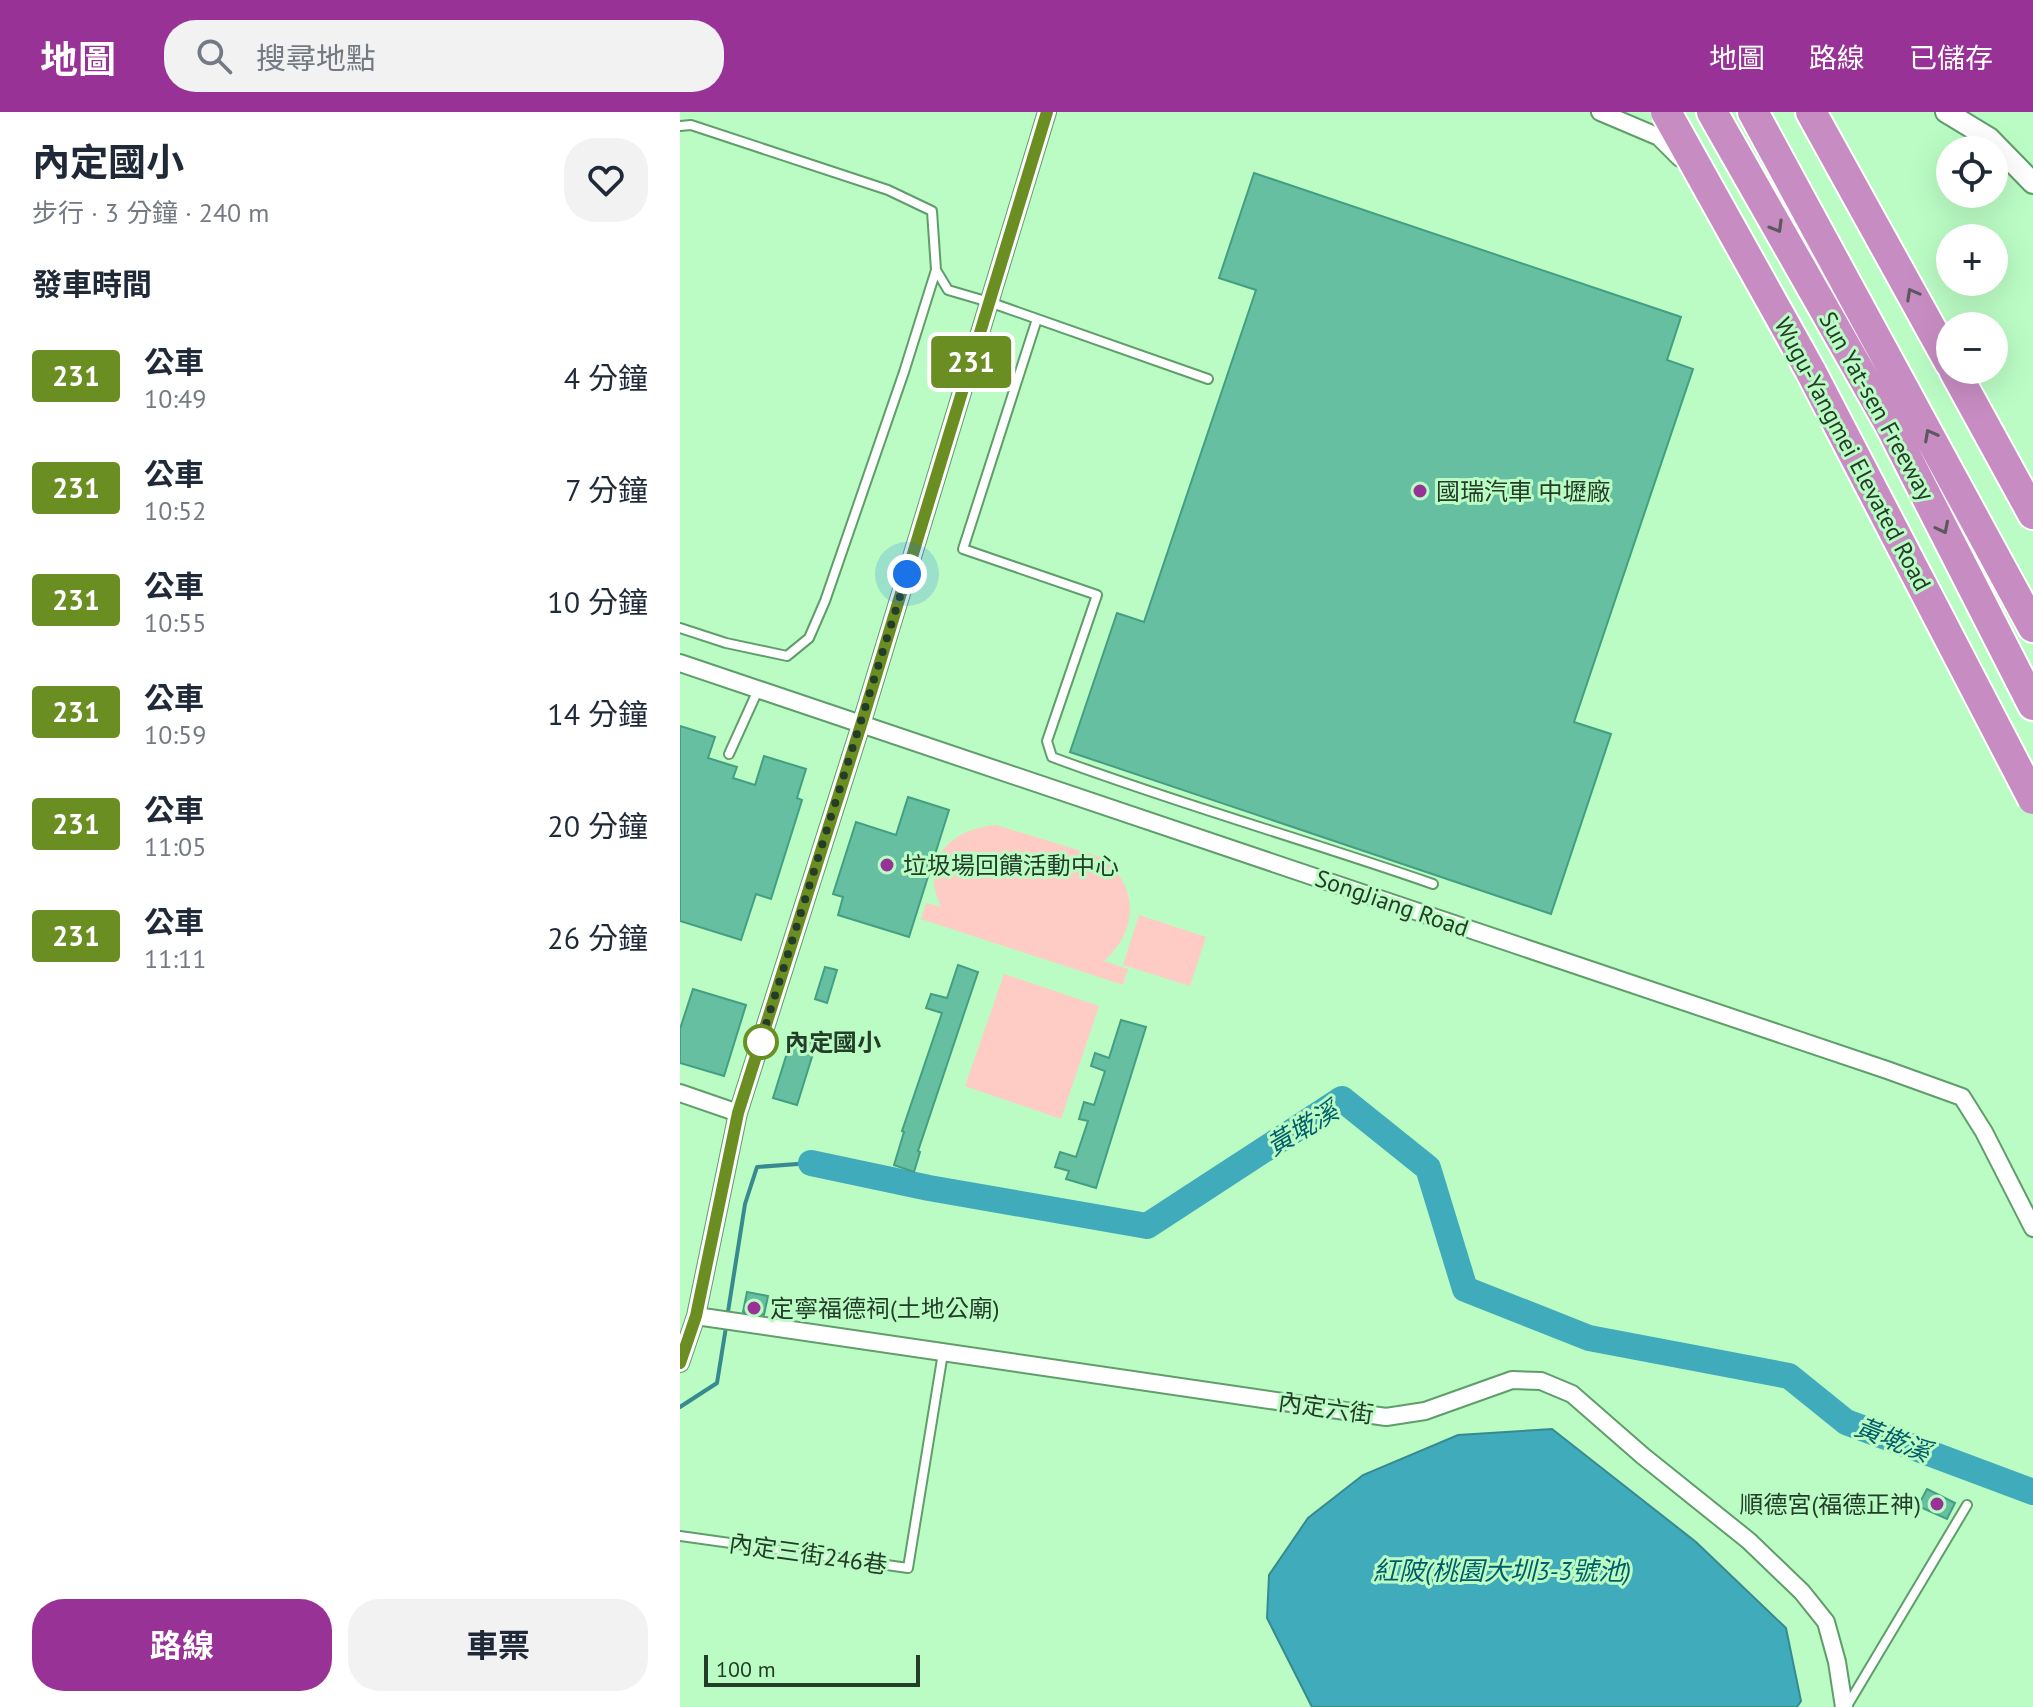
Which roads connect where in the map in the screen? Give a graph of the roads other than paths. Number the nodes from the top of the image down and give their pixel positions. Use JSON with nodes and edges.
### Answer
{"nodes":[{"id":1,"x":1047,"y":112,"type":"edge"},
{"id":2,"x":1600,"y":112,"type":"edge"},
{"id":3,"x":1666,"y":112,"type":"edge"},
{"id":4,"x":1712,"y":112,"type":"edge"},
{"id":5,"x":1753,"y":112,"type":"edge"},
{"id":6,"x":1811,"y":112,"type":"edge"},
{"id":7,"x":1955,"y":113,"type":"edge"},
{"id":8,"x":680,"y":126,"type":"edge"},
{"id":9,"x":2033,"y":183,"type":"edge"},
{"id":10,"x":936,"y":270,"type":"junction"},
{"id":11,"x":989,"y":302,"type":"junction"},
{"id":12,"x":1037,"y":319,"type":"junction"},
{"id":13,"x":1936,"y":338,"type":"edge"},
{"id":14,"x":1208,"y":379,"type":"dead end"},
{"id":15,"x":1962,"y":384,"type":"edge"},
{"id":16,"x":2033,"y":514,"type":"edge"},
{"id":17,"x":2033,"y":627,"type":"edge"},
{"id":18,"x":680,"y":628,"type":"edge"},
{"id":19,"x":680,"y":663,"type":"edge"},
{"id":20,"x":759,"y":689,"type":"junction"},
{"id":21,"x":2033,"y":705,"type":"edge"},
{"id":22,"x":861,"y":725,"type":"junction"},
{"id":23,"x":729,"y":754,"type":"dead end"},
{"id":24,"x":2033,"y":779,"type":"edge"},
{"id":25,"x":2033,"y":799,"type":"edge"},
{"id":26,"x":1433,"y":884,"type":"dead end"},
{"id":27,"x":680,"y":1093,"type":"edge"},
{"id":28,"x":738,"y":1113,"type":"junction"},
{"id":29,"x":2033,"y":1228,"type":"edge"},
{"id":30,"x":696,"y":1316,"type":"junction"},
{"id":31,"x":943,"y":1352,"type":"junction"},
{"id":32,"x":680,"y":1363,"type":"edge"},
{"id":33,"x":1967,"y":1505,"type":"dead end"},
{"id":34,"x":680,"y":1536,"type":"edge"},
{"id":35,"x":1845,"y":1707,"type":"edge"}],
"edges":[{"from":1,"to":11,"type":"street"},
{"from":2,"to":24,"type":"street"},
{"from":3,"to":25,"type":"highway","name":"Wugu-Yangmei Elevated Road","bridge":true},
{"from":4,"to":21,"type":"highway","name":"Sun Yat-sen Freeway","one_way":true},
{"from":17,"to":5,"type":"highway","name":"Sun Yat-sen Freeway","one_way":true},
{"from":13,"to":6,"type":"highway","one_way":true},
{"from":7,"to":9,"type":"street"},
{"from":8,"to":10,"type":"lane"},
{"from":10,"to":11,"type":"lane"},
{"from":10,"to":18,"type":"lane"},
{"from":11,"to":12,"type":"lane"},
{"from":11,"to":22,"type":"street"},
{"from":12,"to":14,"type":"lane"},
{"from":12,"to":26,"type":"lane"},
{"from":15,"to":16,"type":"highway"},
{"from":19,"to":20,"type":"street","name":"SongJiang Road"},
{"from":20,"to":22,"type":"street","name":"SongJiang Road"},
{"from":20,"to":23,"type":"lane"},
{"from":22,"to":28,"type":"street"},
{"from":22,"to":29,"type":"street","name":"SongJiang Road"},
{"from":27,"to":28,"type":"street"},
{"from":28,"to":30,"type":"street"},
{"from":30,"to":31,"type":"street","name":"內定六街"},
{"from":30,"to":32,"type":"street"},
{"from":31,"to":34,"type":"lane","name":"內定三街246巷"},
{"from":31,"to":35,"type":"street","name":"內定六街"},
{"from":33,"to":35,"type":"lane"}]}
